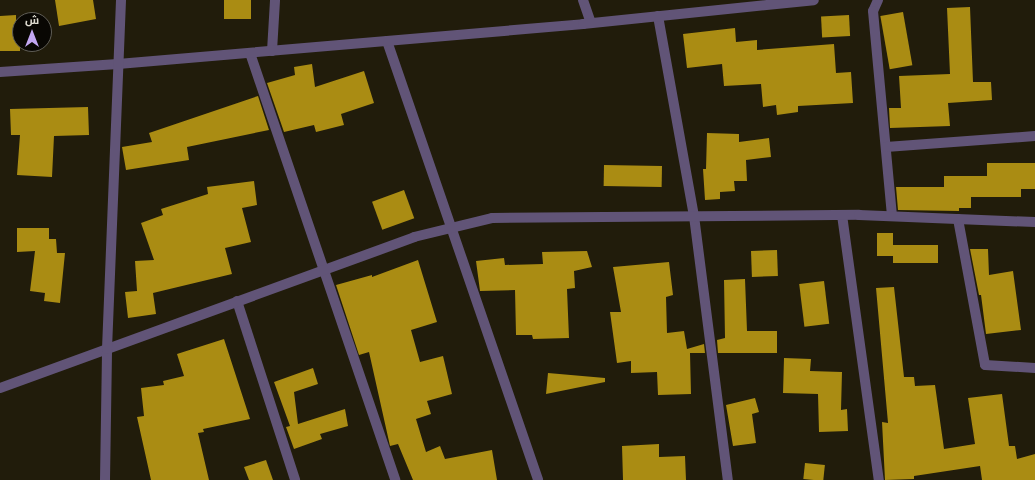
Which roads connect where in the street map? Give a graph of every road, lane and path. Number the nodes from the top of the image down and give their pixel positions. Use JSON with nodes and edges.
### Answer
{"nodes":[{"id":1,"x":121,"y":0,"type":"edge"},
{"id":2,"x":275,"y":0,"type":"edge"},
{"id":3,"x":583,"y":0,"type":"edge"},
{"id":4,"x":814,"y":0,"type":"edge"},
{"id":5,"x":878,"y":0,"type":"edge"},
{"id":6,"x":757,"y":2,"type":"edge"},
{"id":7,"x":658,"y":16,"type":"junction"},
{"id":8,"x":591,"y":23,"type":"junction"},
{"id":9,"x":387,"y":41,"type":"junction"},
{"id":10,"x":272,"y":51,"type":"junction"},
{"id":11,"x":250,"y":53,"type":"junction"},
{"id":12,"x":118,"y":64,"type":"junction"},
{"id":13,"x":0,"y":72,"type":"edge"},
{"id":14,"x":1035,"y":136,"type":"edge"},
{"id":15,"x":886,"y":147,"type":"junction"},
{"id":16,"x":842,"y":215,"type":"junction"},
{"id":17,"x":694,"y":216,"type":"junction"},
{"id":18,"x":892,"y":216,"type":"junction"},
{"id":19,"x":958,"y":219,"type":"junction"},
{"id":20,"x":1035,"y":222,"type":"edge"},
{"id":21,"x":452,"y":228,"type":"junction"},
{"id":22,"x":324,"y":270,"type":"junction"},
{"id":23,"x":237,"y":301,"type":"junction"},
{"id":24,"x":107,"y":349,"type":"junction"},
{"id":25,"x":1035,"y":368,"type":"edge"},
{"id":26,"x":0,"y":388,"type":"edge"},
{"id":27,"x":105,"y":480,"type":"edge"},
{"id":28,"x":295,"y":480,"type":"edge"},
{"id":29,"x":395,"y":480,"type":"edge"},
{"id":30,"x":538,"y":480,"type":"edge"},
{"id":31,"x":728,"y":480,"type":"edge"},
{"id":32,"x":879,"y":480,"type":"edge"}],
"edges":[{"from":1,"to":12,"type":"street"},
{"from":2,"to":10,"type":"street"},
{"from":3,"to":8,"type":"street"},
{"from":4,"to":6,"type":"street"},
{"from":5,"to":15,"type":"street"},
{"from":6,"to":7,"type":"street"},
{"from":7,"to":8,"type":"street"},
{"from":7,"to":17,"type":"street"},
{"from":8,"to":9,"type":"street"},
{"from":9,"to":10,"type":"street"},
{"from":9,"to":21,"type":"street"},
{"from":10,"to":11,"type":"street"},
{"from":11,"to":12,"type":"street"},
{"from":11,"to":22,"type":"street"},
{"from":12,"to":13,"type":"street"},
{"from":12,"to":24,"type":"street"},
{"from":14,"to":15,"type":"street"},
{"from":15,"to":18,"type":"street"},
{"from":16,"to":17,"type":"street"},
{"from":16,"to":18,"type":"street"},
{"from":16,"to":32,"type":"street"},
{"from":17,"to":21,"type":"street"},
{"from":17,"to":31,"type":"street"},
{"from":18,"to":19,"type":"street"},
{"from":19,"to":20,"type":"street"},
{"from":19,"to":25,"type":"street"},
{"from":21,"to":22,"type":"street"},
{"from":21,"to":30,"type":"street"},
{"from":22,"to":23,"type":"street"},
{"from":22,"to":29,"type":"street"},
{"from":23,"to":24,"type":"street"},
{"from":23,"to":28,"type":"street"},
{"from":24,"to":26,"type":"street"},
{"from":24,"to":27,"type":"street"}]}
